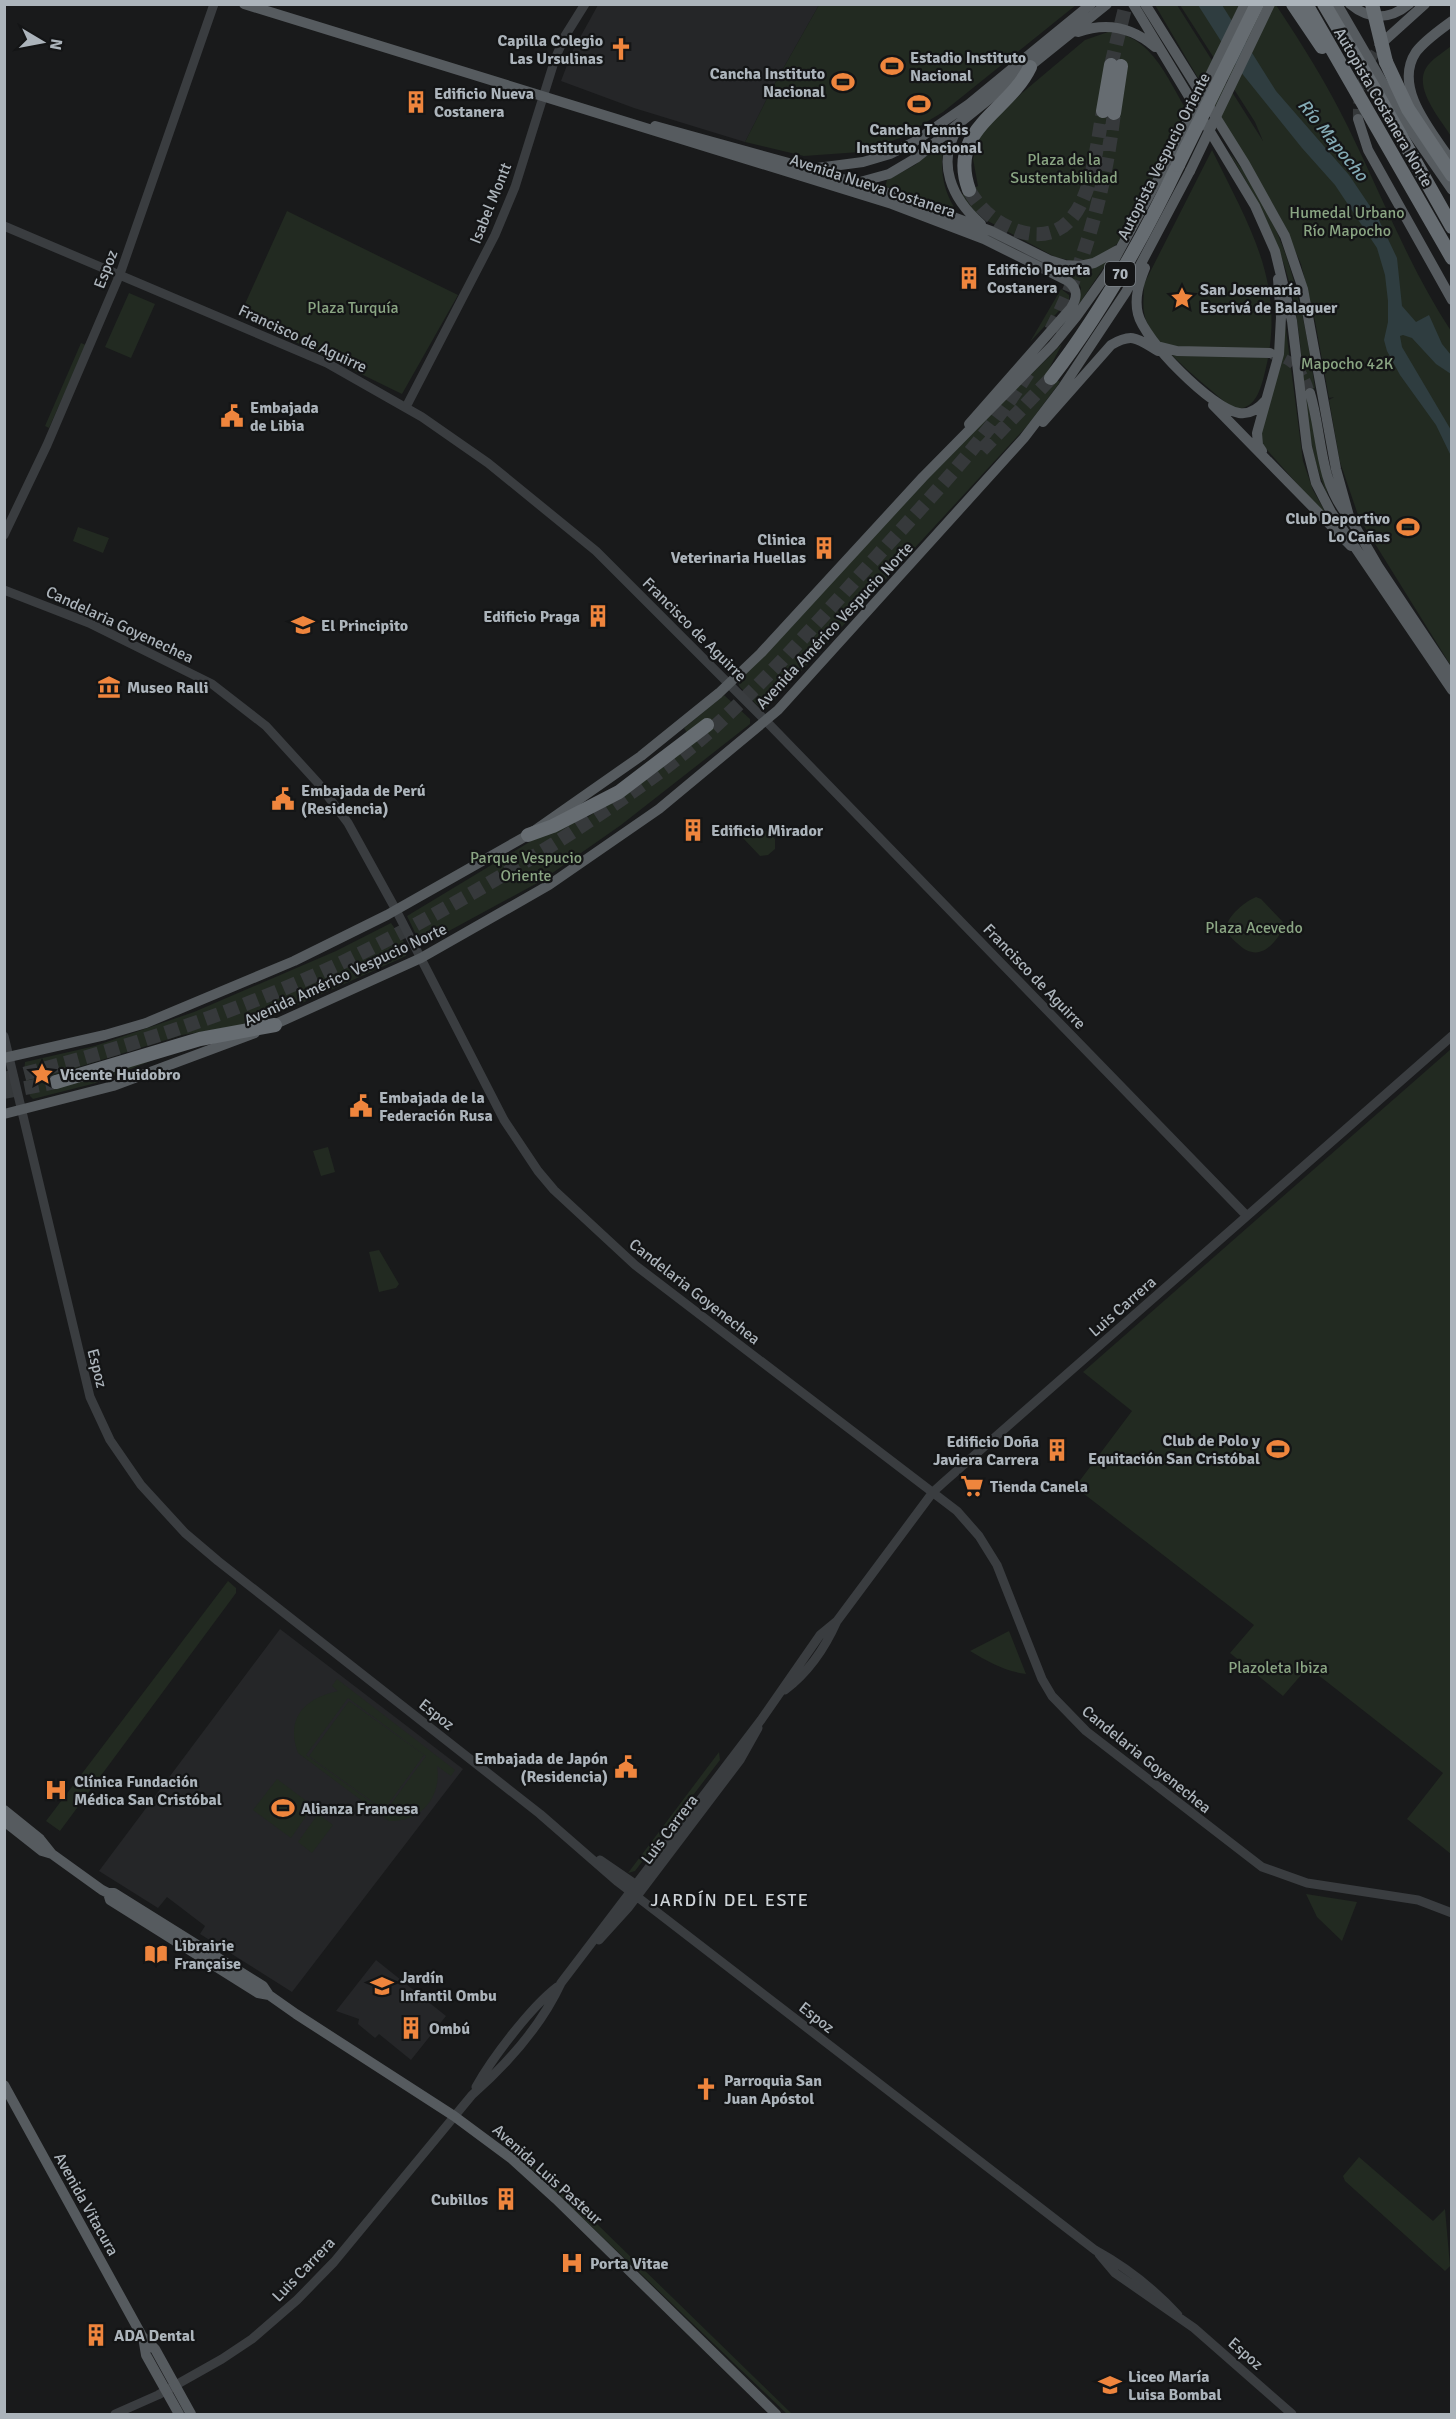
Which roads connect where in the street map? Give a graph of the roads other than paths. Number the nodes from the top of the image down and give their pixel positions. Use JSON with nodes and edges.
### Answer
{"nodes":[{"id":1,"x":214,"y":4,"type":"edge"},
{"id":2,"x":244,"y":4,"type":"edge"},
{"id":3,"x":585,"y":4,"type":"edge"},
{"id":4,"x":1091,"y":4,"type":"edge"},
{"id":5,"x":1107,"y":4,"type":"edge"},
{"id":6,"x":1133,"y":4,"type":"edge"},
{"id":7,"x":1145,"y":4,"type":"edge"},
{"id":8,"x":1245,"y":4,"type":"edge"},
{"id":9,"x":1257,"y":4,"type":"edge"},
{"id":10,"x":1270,"y":4,"type":"edge"},
{"id":11,"x":1293,"y":4,"type":"edge"},
{"id":12,"x":1306,"y":4,"type":"edge"},
{"id":13,"x":1324,"y":4,"type":"edge"},
{"id":14,"x":1337,"y":4,"type":"edge"},
{"id":15,"x":1350,"y":4,"type":"edge"},
{"id":16,"x":1372,"y":4,"type":"edge"},
{"id":17,"x":1409,"y":4,"type":"edge"},
{"id":18,"x":1425,"y":4,"type":"edge"},
{"id":19,"x":1452,"y":21,"type":"edge"},
{"id":20,"x":1069,"y":35,"type":"junction"},
{"id":21,"x":1384,"y":41,"type":"tunnel mouth"},
{"id":22,"x":1162,"y":53,"type":"junction"},
{"id":23,"x":1116,"y":65,"type":"tunnel mouth"},
{"id":24,"x":1030,"y":67,"type":"junction"},
{"id":25,"x":543,"y":96,"type":"junction"},
{"id":26,"x":1363,"y":103,"type":"junction"},
{"id":27,"x":1108,"y":112,"type":"tunnel mouth"},
{"id":28,"x":1358,"y":119,"type":"tunnel mouth"},
{"id":29,"x":965,"y":120,"type":"junction"},
{"id":30,"x":645,"y":126,"type":"junction"},
{"id":31,"x":1452,"y":162,"type":"edge"},
{"id":32,"x":1179,"y":166,"type":"junction"},
{"id":33,"x":807,"y":168,"type":"junction"},
{"id":34,"x":1452,"y":175,"type":"edge"},
{"id":35,"x":856,"y":183,"type":"junction"},
{"id":36,"x":830,"y":185,"type":"junction"},
{"id":37,"x":969,"y":190,"type":"tunnel mouth"},
{"id":38,"x":1452,"y":190,"type":"edge"},
{"id":39,"x":4,"y":226,"type":"edge"},
{"id":40,"x":1452,"y":227,"type":"edge"},
{"id":41,"x":991,"y":231,"type":"junction"},
{"id":42,"x":1156,"y":237,"type":"junction"},
{"id":43,"x":1124,"y":243,"type":"junction"},
{"id":44,"x":1275,"y":251,"type":"junction"},
{"id":45,"x":1452,"y":258,"type":"edge"},
{"id":46,"x":120,"y":274,"type":"junction"},
{"id":47,"x":1077,"y":297,"type":"joint"},
{"id":48,"x":1452,"y":300,"type":"edge"},
{"id":49,"x":1157,"y":346,"type":"junction"},
{"id":50,"x":1270,"y":353,"type":"tunnel mouth"},
{"id":51,"x":1165,"y":356,"type":"junction"},
{"id":52,"x":1051,"y":378,"type":"tunnel mouth"},
{"id":53,"x":1310,"y":393,"type":"tunnel mouth"},
{"id":54,"x":1206,"y":395,"type":"junction"},
{"id":55,"x":1266,"y":400,"type":"junction"},
{"id":56,"x":406,"y":407,"type":"junction"},
{"id":57,"x":1027,"y":435,"type":"junction"},
{"id":58,"x":959,"y":439,"type":"junction"},
{"id":59,"x":1267,"y":459,"type":"junction"},
{"id":60,"x":1349,"y":516,"type":"junction"},
{"id":61,"x":4,"y":536,"type":"edge"},
{"id":62,"x":1361,"y":555,"type":"junction"},
{"id":63,"x":4,"y":590,"type":"edge"},
{"id":64,"x":1452,"y":677,"type":"edge"},
{"id":65,"x":729,"y":684,"type":"junction"},
{"id":66,"x":1452,"y":690,"type":"edge"},
{"id":67,"x":766,"y":721,"type":"junction"},
{"id":68,"x":707,"y":725,"type":"dead end"},
{"id":69,"x":528,"y":835,"type":"junction"},
{"id":70,"x":396,"y":910,"type":"junction"},
{"id":71,"x":421,"y":958,"type":"junction"},
{"id":72,"x":275,"y":1025,"type":"junction"},
{"id":73,"x":4,"y":1036,"type":"edge"},
{"id":74,"x":1452,"y":1036,"type":"edge"},
{"id":75,"x":7,"y":1058,"type":"edge"},
{"id":76,"x":56,"y":1083,"type":"tunnel mouth"},
{"id":77,"x":22,"y":1110,"type":"junction"},
{"id":78,"x":4,"y":1114,"type":"edge"},
{"id":79,"x":1246,"y":1215,"type":"junction"},
{"id":80,"x":933,"y":1492,"type":"junction"},
{"id":81,"x":4,"y":1810,"type":"edge"},
{"id":82,"x":4,"y":1821,"type":"edge"},
{"id":83,"x":52,"y":1854,"type":"junction"},
{"id":84,"x":637,"y":1889,"type":"junction"},
{"id":85,"x":1452,"y":1913,"type":"edge"},
{"id":86,"x":4,"y":2085,"type":"edge"},
{"id":87,"x":454,"y":2116,"type":"junction"},
{"id":88,"x":171,"y":2388,"type":"junction"},
{"id":89,"x":115,"y":2415,"type":"edge"},
{"id":90,"x":179,"y":2415,"type":"edge"},
{"id":91,"x":192,"y":2415,"type":"edge"},
{"id":92,"x":776,"y":2415,"type":"edge"},
{"id":93,"x":1292,"y":2415,"type":"edge"}],
"edges":[{"from":1,"to":46,"type":"street","name":"Espoz"},
{"from":2,"to":25,"type":"main road","name":"Avenida Nueva Costanera"},
{"from":3,"to":25,"type":"street","name":"Isabel Montt"},
{"from":4,"to":33,"type":"main road","name":"Avenida Nueva Costanera"},
{"from":5,"to":20,"type":"main road","name":"Avenida Nueva Costanera"},
{"from":6,"to":22,"type":"main road"},
{"from":7,"to":60,"type":"main road"},
{"from":8,"to":32,"type":"main road","name":"Avenida Américo Vespucio Norte","bridge":true},
{"from":9,"to":32,"type":"highway","name":"Autopista Vespucio Oriente","number":"70","bridge":true},
{"from":10,"to":32,"type":"main road","name":"Avenida Américo Vespucio Norte","bridge":true},
{"from":11,"to":26,"type":"highway"},
{"from":12,"to":26,"type":"highway","name":"Autopista Costanera Norte"},
{"from":13,"to":40,"type":"highway","name":"Autopista Costanera Norte"},
{"from":14,"to":38,"type":"main road"},
{"from":15,"to":17,"type":"main road"},
{"from":16,"to":34,"type":"highway","bridge":true},
{"from":18,"to":21,"type":"main road"},
{"from":19,"to":31,"type":"main road"},
{"from":20,"to":22,"type":"main road"},
{"from":20,"to":24,"type":"main road","name":"Avenida Nueva Costanera"},
{"from":22,"to":44,"type":"main road"},
{"from":23,"to":27,"type":"highway"},
{"from":24,"to":29,"type":"main road","name":"Avenida Nueva Costanera"},
{"from":24,"to":37,"type":"highway"},
{"from":25,"to":30,"type":"main road","name":"Avenida Nueva Costanera"},
{"from":25,"to":56,"type":"street","name":"Isabel Montt"},
{"from":26,"to":45,"type":"highway","name":"Autopista Costanera Norte"},
{"from":28,"to":48,"type":"main road"},
{"from":29,"to":35,"type":"main road","name":"Avenida Nueva Costanera"},
{"from":29,"to":41,"type":"main road"},
{"from":30,"to":33,"type":"main road","name":"Avenida Nueva Costanera"},
{"from":30,"to":36,"type":"main road","name":"Avenida Nueva Costanera"},
{"from":32,"to":42,"type":"main road","name":"Avenida Américo Vespucio Norte"},
{"from":32,"to":43,"type":"main road","name":"Avenida Américo Vespucio Norte"},
{"from":32,"to":52,"type":"highway","name":"Autopista Vespucio Oriente","number":"70"},
{"from":33,"to":35,"type":"main road","name":"Avenida Nueva Costanera"},
{"from":35,"to":36,"type":"main road"},
{"from":35,"to":41,"type":"main road","name":"Avenida Nueva Costanera"},
{"from":36,"to":47,"type":"main road","name":"Avenida Nueva Costanera"},
{"from":39,"to":46,"type":"street","name":"Francisco de Aguirre"},
{"from":41,"to":43,"type":"main road","name":"Avenida Nueva Costanera"},
{"from":42,"to":49,"type":"main road"},
{"from":42,"to":57,"type":"main road","name":"Avenida Américo Vespucio Norte"},
{"from":43,"to":58,"type":"main road","name":"Avenida Américo Vespucio Norte"},
{"from":44,"to":55,"type":"main road"},
{"from":44,"to":62,"type":"main road"},
{"from":46,"to":56,"type":"street","name":"Francisco de Aguirre"},
{"from":46,"to":61,"type":"street","name":"Espoz"},
{"from":47,"to":58,"type":"main road","name":"Avenida Américo Vespucio Norte"},
{"from":49,"to":50,"type":"main road"},
{"from":49,"to":51,"type":"main road"},
{"from":51,"to":54,"type":"main road"},
{"from":51,"to":57,"type":"main road"},
{"from":53,"to":60,"type":"main road"},
{"from":54,"to":55,"type":"main road"},
{"from":54,"to":59,"type":"main road"},
{"from":55,"to":59,"type":"main road"},
{"from":56,"to":65,"type":"street","name":"Francisco de Aguirre"},
{"from":57,"to":67,"type":"main road","name":"Avenida Américo Vespucio Norte"},
{"from":58,"to":65,"type":"main road","name":"Avenida Américo Vespucio Norte"},
{"from":59,"to":62,"type":"main road"},
{"from":60,"to":64,"type":"main road"},
{"from":62,"to":66,"type":"main road"},
{"from":63,"to":70,"type":"street","name":"Candelaria Goyenechea"},
{"from":65,"to":67,"type":"street","name":"Francisco de Aguirre"},
{"from":65,"to":69,"type":"main road","name":"Avenida Américo Vespucio Norte"},
{"from":67,"to":71,"type":"main road","name":"Avenida Américo Vespucio Norte"},
{"from":67,"to":79,"type":"street","name":"Francisco de Aguirre"},
{"from":68,"to":69,"type":"highway"},
{"from":69,"to":70,"type":"main road","name":"Avenida Américo Vespucio Norte"},
{"from":70,"to":71,"type":"street","name":"Candelaria Goyenechea"},
{"from":70,"to":75,"type":"main road","name":"Avenida Américo Vespucio Norte"},
{"from":71,"to":72,"type":"main road","name":"Avenida Américo Vespucio Norte"},
{"from":71,"to":80,"type":"street","name":"Candelaria Goyenechea"},
{"from":72,"to":76,"type":"highway"},
{"from":72,"to":77,"type":"main road","name":"Avenida Américo Vespucio Norte"},
{"from":73,"to":75,"type":"street","name":"Espoz"},
{"from":74,"to":79,"type":"street","name":"Luis Carrera"},
{"from":75,"to":77,"type":"street","name":"Espoz"},
{"from":77,"to":78,"type":"main road","name":"Avenida Américo Vespucio Norte"},
{"from":77,"to":84,"type":"street","name":"Espoz"},
{"from":79,"to":80,"type":"street","name":"Luis Carrera"},
{"from":80,"to":84,"type":"street","name":"Luis Carrera"},
{"from":80,"to":85,"type":"street","name":"Candelaria Goyenechea"},
{"from":81,"to":83,"type":"main road","name":"Avenida Luis Pasteur"},
{"from":82,"to":83,"type":"main road","name":"Avenida Luis Pasteur"},
{"from":83,"to":87,"type":"main road","name":"Avenida Luis Pasteur"},
{"from":84,"to":87,"type":"street","name":"Luis Carrera"},
{"from":84,"to":93,"type":"street","name":"Espoz"},
{"from":86,"to":88,"type":"main road","name":"Avenida Vitacura"},
{"from":87,"to":88,"type":"street","name":"Luis Carrera"},
{"from":87,"to":92,"type":"main road","name":"Avenida Luis Pasteur"},
{"from":88,"to":89,"type":"street","name":"Luis Carrera"},
{"from":88,"to":90,"type":"main road","name":"Avenida Vitacura"},
{"from":88,"to":91,"type":"main road","name":"Avenida Vitacura"}]}
